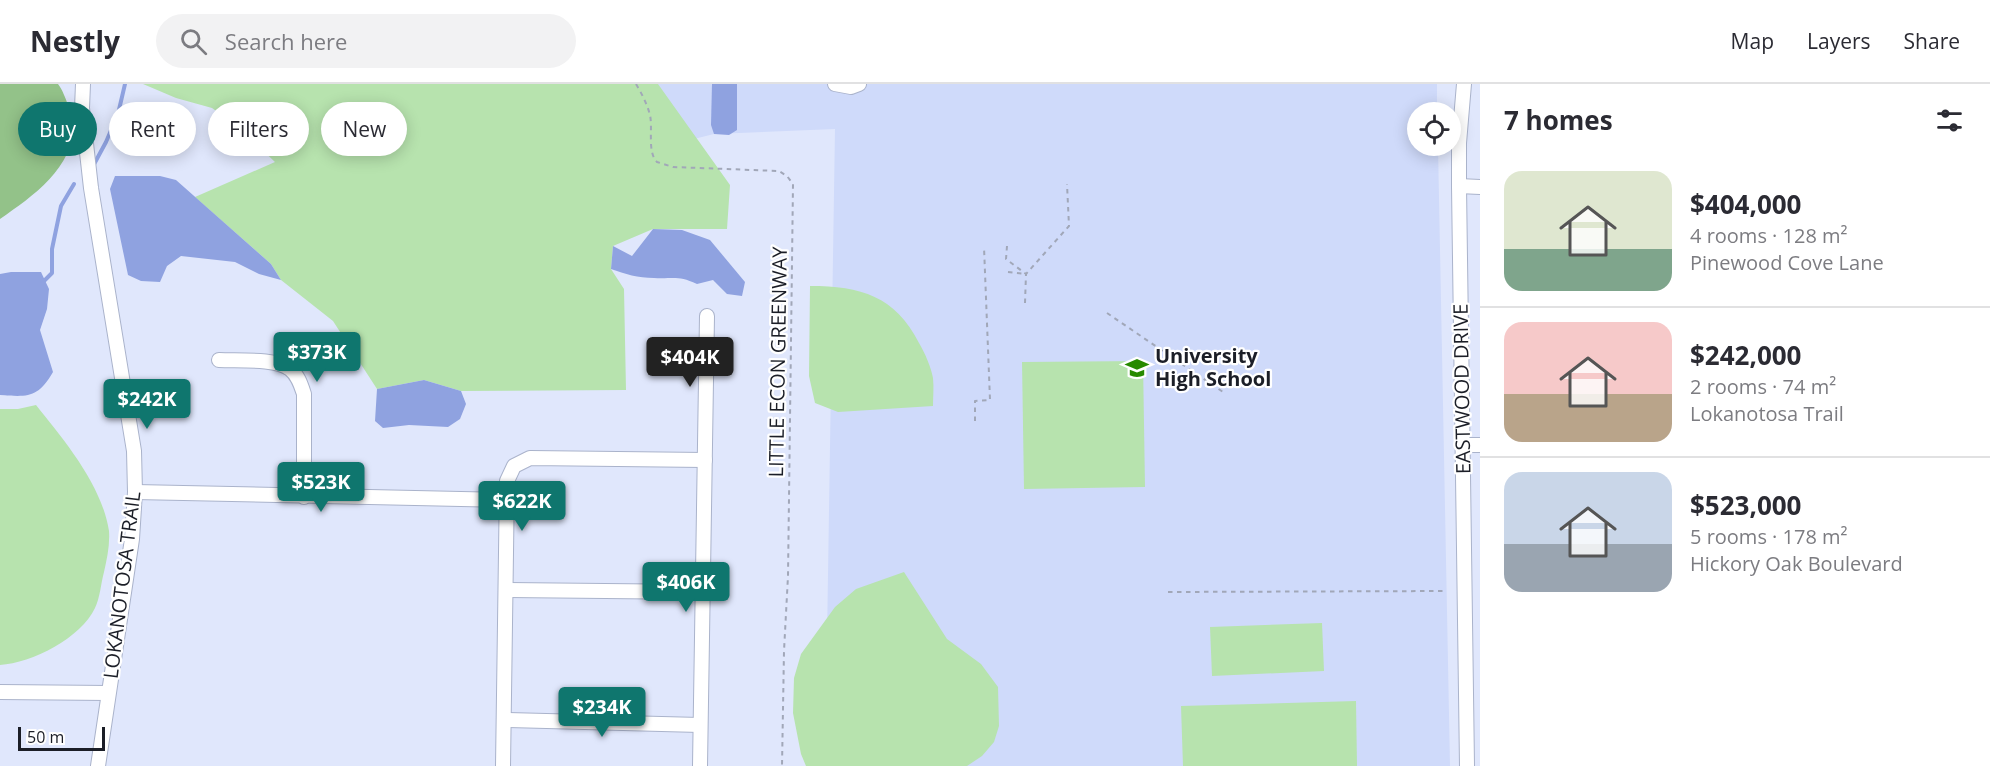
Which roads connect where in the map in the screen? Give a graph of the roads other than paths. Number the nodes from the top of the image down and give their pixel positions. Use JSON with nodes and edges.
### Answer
{"nodes":[{"id":1,"x":83,"y":84,"type":"edge"},
{"id":2,"x":835,"y":84,"type":"edge"},
{"id":3,"x":859,"y":84,"type":"edge"},
{"id":4,"x":1464,"y":84,"type":"edge"},
{"id":5,"x":1459,"y":186,"type":"junction"},
{"id":6,"x":1480,"y":187,"type":"edge"},
{"id":7,"x":706,"y":316,"type":"dead end"},
{"id":8,"x":219,"y":360,"type":"dead end"},
{"id":9,"x":1462,"y":445,"type":"junction"},
{"id":10,"x":1480,"y":445,"type":"edge"},
{"id":11,"x":705,"y":460,"type":"junction"},
{"id":12,"x":135,"y":492,"type":"junction"},
{"id":13,"x":304,"y":497,"type":"junction"},
{"id":14,"x":507,"y":500,"type":"junction"},
{"id":15,"x":506,"y":590,"type":"junction"},
{"id":16,"x":702,"y":592,"type":"junction"},
{"id":17,"x":0,"y":692,"type":"edge"},
{"id":18,"x":108,"y":693,"type":"junction"},
{"id":19,"x":1474,"y":717,"type":"edge"},
{"id":20,"x":504,"y":720,"type":"junction"},
{"id":21,"x":700,"y":725,"type":"junction"},
{"id":22,"x":98,"y":766,"type":"edge"},
{"id":23,"x":503,"y":766,"type":"edge"},
{"id":24,"x":700,"y":766,"type":"edge"},
{"id":25,"x":1467,"y":766,"type":"edge"}],
"edges":[{"from":1,"to":12,"type":"street","name":"LOKANOTOSA TRAIL"},
{"from":2,"to":3,"type":"street"},
{"from":4,"to":5,"type":"street","name":"EASTWOOD DRIVE"},
{"from":5,"to":6,"type":"street"},
{"from":5,"to":9,"type":"street","name":"EASTWOOD DRIVE"},
{"from":7,"to":11,"type":"street"},
{"from":8,"to":13,"type":"street"},
{"from":9,"to":10,"type":"street"},
{"from":9,"to":19,"type":"street","name":"EASTWOOD DRIVE"},
{"from":11,"to":14,"type":"street"},
{"from":11,"to":16,"type":"street"},
{"from":12,"to":13,"type":"street"},
{"from":12,"to":18,"type":"street","name":"LOKANOTOSA TRAIL"},
{"from":13,"to":14,"type":"street"},
{"from":14,"to":15,"type":"street"},
{"from":15,"to":16,"type":"street"},
{"from":15,"to":20,"type":"street"},
{"from":16,"to":21,"type":"street"},
{"from":17,"to":18,"type":"street"},
{"from":18,"to":22,"type":"street","name":"LOKANOTOSA TRAIL"},
{"from":19,"to":25,"type":"street","name":"EASTWOOD DRIVE"},
{"from":20,"to":21,"type":"street"},
{"from":20,"to":23,"type":"street"},
{"from":21,"to":24,"type":"street"}]}
